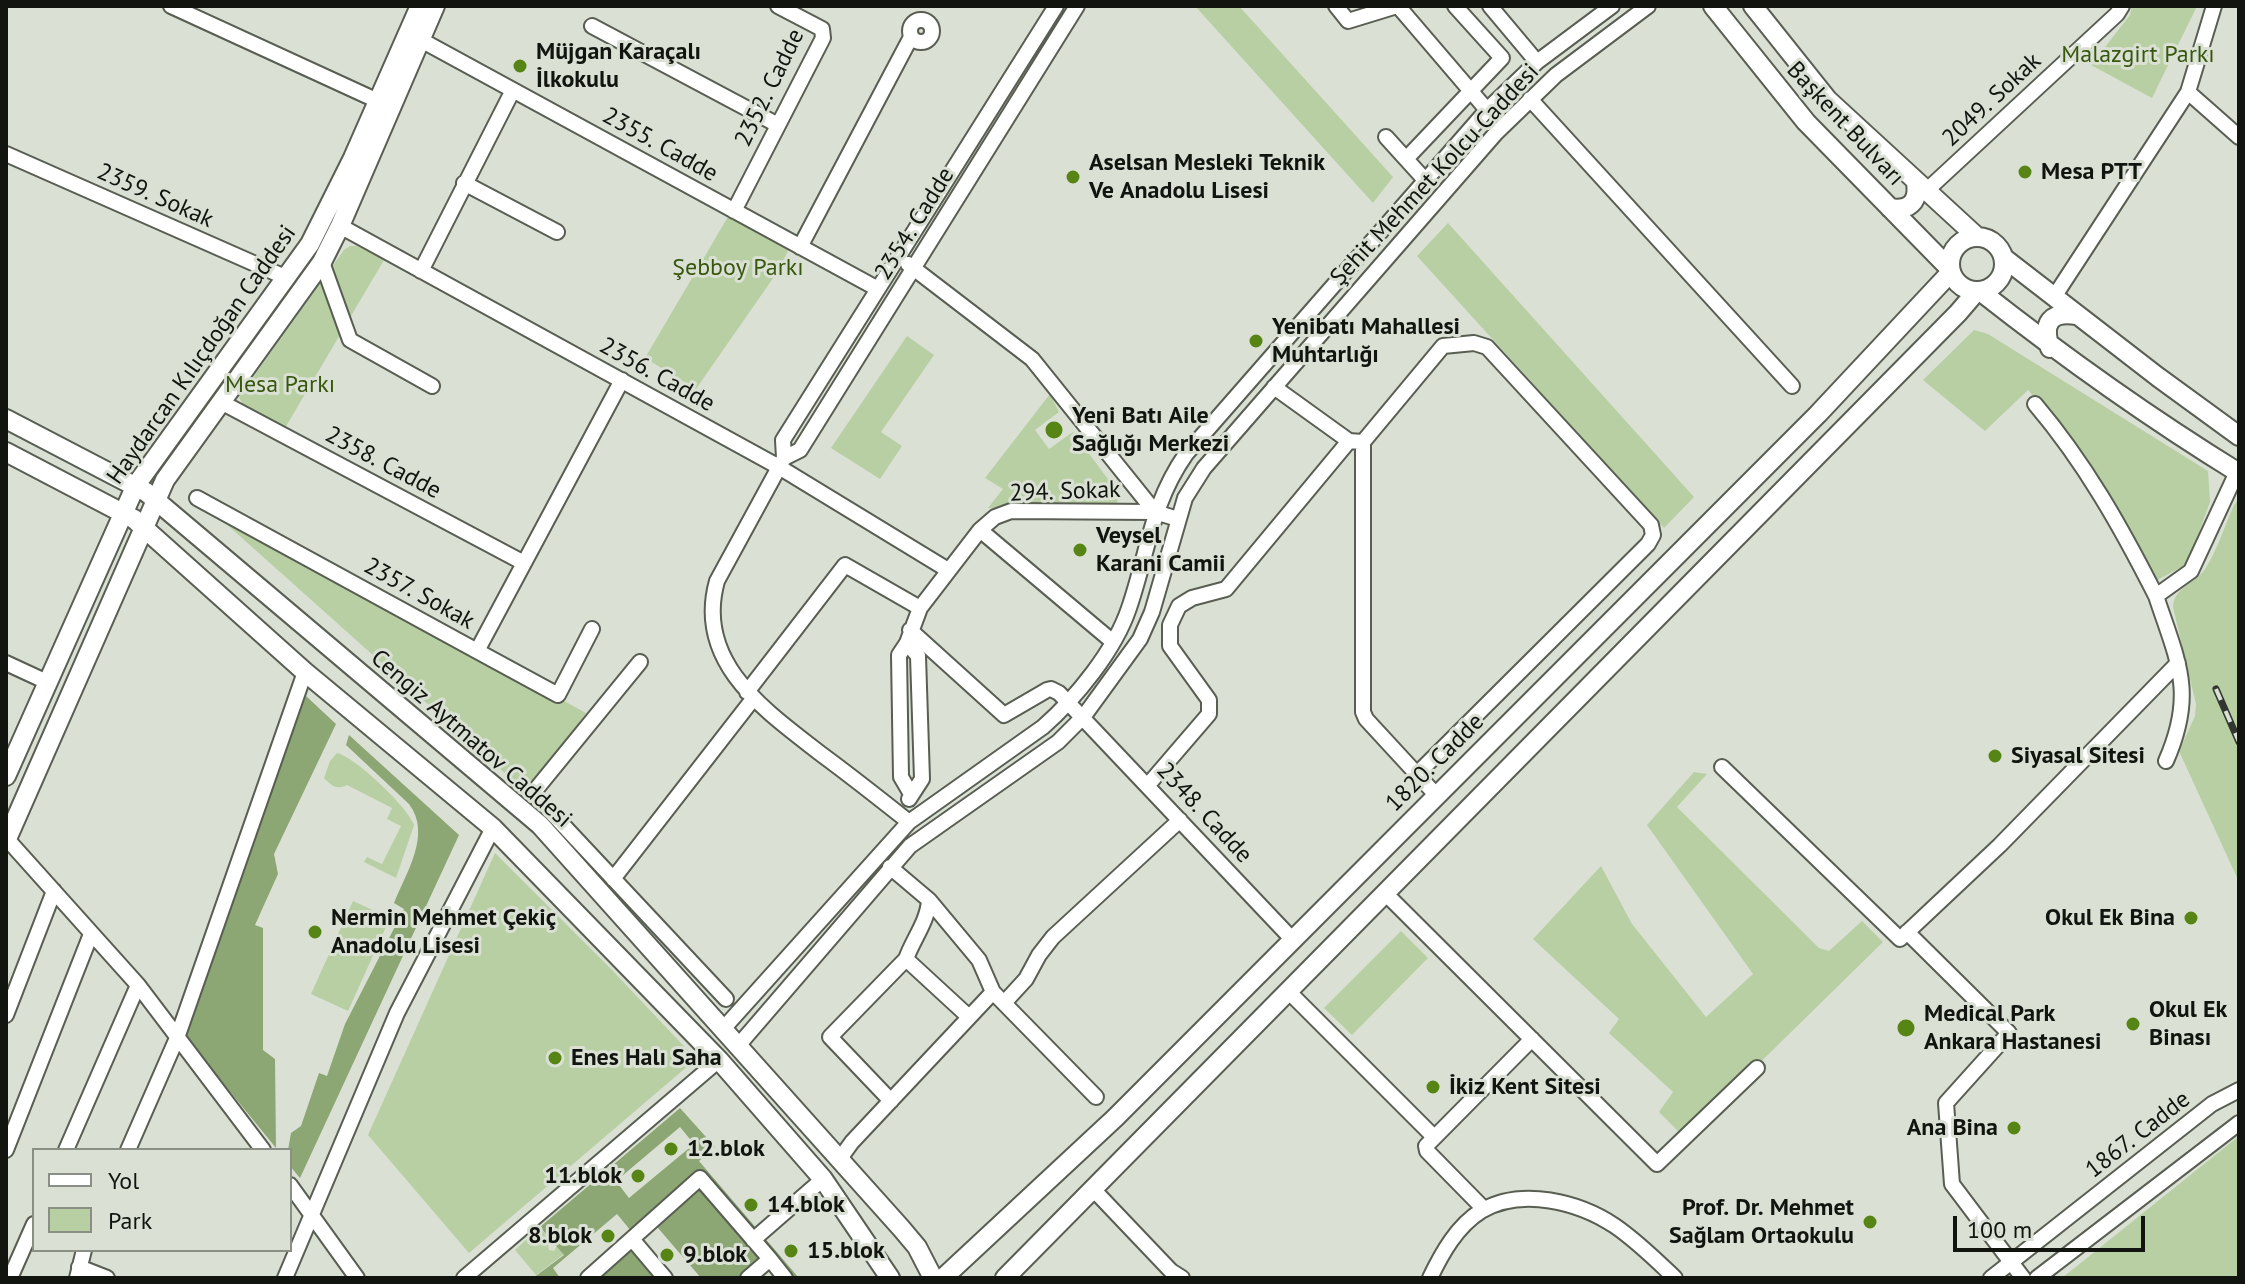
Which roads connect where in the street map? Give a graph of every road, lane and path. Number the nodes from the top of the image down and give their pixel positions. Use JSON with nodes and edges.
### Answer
{"nodes":[{"id":1,"x":171,"y":6,"type":"edge"},
{"id":2,"x":420,"y":6,"type":"edge"},
{"id":3,"x":435,"y":6,"type":"edge"},
{"id":4,"x":778,"y":6,"type":"edge"},
{"id":5,"x":1056,"y":6,"type":"edge"},
{"id":6,"x":1077,"y":6,"type":"edge"},
{"id":7,"x":1336,"y":6,"type":"edge"},
{"id":8,"x":1398,"y":6,"type":"edge"},
{"id":9,"x":1455,"y":6,"type":"edge"},
{"id":10,"x":1490,"y":6,"type":"edge"},
{"id":11,"x":1612,"y":6,"type":"edge"},
{"id":12,"x":1648,"y":6,"type":"edge"},
{"id":13,"x":1713,"y":6,"type":"edge"},
{"id":14,"x":1753,"y":6,"type":"edge"},
{"id":15,"x":2122,"y":6,"type":"edge"},
{"id":16,"x":2214,"y":6,"type":"edge"},
{"id":17,"x":592,"y":26,"type":"dead end"},
{"id":18,"x":911,"y":37,"type":"dead end"},
{"id":19,"x":421,"y":40,"type":"junction"},
{"id":20,"x":1537,"y":62,"type":"junction"},
{"id":21,"x":513,"y":90,"type":"junction"},
{"id":22,"x":2188,"y":92,"type":"junction"},
{"id":23,"x":1472,"y":93,"type":"junction"},
{"id":24,"x":1530,"y":99,"type":"junction"},
{"id":25,"x":378,"y":101,"type":"junction"},
{"id":26,"x":1487,"y":110,"type":"junction"},
{"id":27,"x":778,"y":125,"type":"junction"},
{"id":28,"x":1386,"y":137,"type":"dead end"},
{"id":29,"x":2239,"y":137,"type":"edge"},
{"id":30,"x":6,"y":154,"type":"edge"},
{"id":31,"x":1406,"y":159,"type":"junction"},
{"id":32,"x":1425,"y":180,"type":"junction"},
{"id":33,"x":464,"y":183,"type":"junction"},
{"id":34,"x":1921,"y":187,"type":"junction"},
{"id":35,"x":1890,"y":208,"type":"junction"},
{"id":36,"x":734,"y":211,"type":"junction"},
{"id":37,"x":340,"y":226,"type":"junction"},
{"id":38,"x":557,"y":232,"type":"dead end"},
{"id":39,"x":1976,"y":236,"type":"junction"},
{"id":40,"x":800,"y":247,"type":"junction"},
{"id":41,"x":897,"y":258,"type":"junction"},
{"id":42,"x":2004,"y":258,"type":"junction"},
{"id":43,"x":322,"y":262,"type":"junction"},
{"id":44,"x":914,"y":268,"type":"junction"},
{"id":45,"x":1950,"y":270,"type":"junction"},
{"id":46,"x":421,"y":271,"type":"junction"},
{"id":47,"x":287,"y":278,"type":"junction"},
{"id":48,"x":878,"y":289,"type":"junction"},
{"id":49,"x":1978,"y":292,"type":"junction"},
{"id":50,"x":2054,"y":297,"type":"junction"},
{"id":51,"x":2077,"y":315,"type":"junction"},
{"id":52,"x":1904,"y":322,"type":"junction"},
{"id":53,"x":1930,"y":342,"type":"junction"},
{"id":54,"x":2050,"y":348,"type":"junction"},
{"id":55,"x":622,"y":380,"type":"junction"},
{"id":56,"x":432,"y":386,"type":"dead end"},
{"id":57,"x":1792,"y":386,"type":"dead end"},
{"id":58,"x":1274,"y":387,"type":"junction"},
{"id":59,"x":221,"y":402,"type":"junction"},
{"id":60,"x":2035,"y":404,"type":"dead end"},
{"id":61,"x":6,"y":419,"type":"edge"},
{"id":62,"x":2239,"y":436,"type":"edge"},
{"id":63,"x":1356,"y":442,"type":"junction"},
{"id":64,"x":6,"y":452,"type":"edge"},
{"id":65,"x":782,"y":463,"type":"junction"},
{"id":66,"x":2238,"y":473,"type":"edge"},
{"id":67,"x":136,"y":485,"type":"junction"},
{"id":68,"x":197,"y":498,"type":"dead end"},
{"id":69,"x":155,"y":500,"type":"junction"},
{"id":70,"x":123,"y":512,"type":"junction"},
{"id":71,"x":1155,"y":512,"type":"junction"},
{"id":72,"x":1178,"y":519,"type":"junction"},
{"id":73,"x":143,"y":526,"type":"junction"},
{"id":74,"x":1151,"y":528,"type":"junction"},
{"id":75,"x":980,"y":530,"type":"junction"},
{"id":76,"x":1174,"y":535,"type":"junction"},
{"id":77,"x":524,"y":563,"type":"junction"},
{"id":78,"x":948,"y":570,"type":"junction"},
{"id":79,"x":2156,"y":596,"type":"junction"},
{"id":80,"x":920,"y":608,"type":"junction"},
{"id":81,"x":592,"y":629,"type":"dead end"},
{"id":82,"x":908,"y":636,"type":"junction"},
{"id":83,"x":1113,"y":642,"type":"junction"},
{"id":84,"x":477,"y":651,"type":"junction"},
{"id":85,"x":640,"y":662,"type":"dead end"},
{"id":86,"x":6,"y":663,"type":"edge"},
{"id":87,"x":2178,"y":663,"type":"junction"},
{"id":88,"x":305,"y":672,"type":"junction"},
{"id":89,"x":47,"y":682,"type":"junction"},
{"id":90,"x":750,"y":695,"type":"junction"},
{"id":91,"x":1068,"y":702,"type":"junction"},
{"id":92,"x":1084,"y":716,"type":"junction"},
{"id":93,"x":2166,"y":761,"type":"dead end"},
{"id":94,"x":1722,"y":767,"type":"dead end"},
{"id":95,"x":1417,"y":774,"type":"junction"},
{"id":96,"x":6,"y":776,"type":"edge"},
{"id":97,"x":1148,"y":785,"type":"junction"},
{"id":98,"x":1437,"y":796,"type":"junction"},
{"id":99,"x":904,"y":818,"type":"junction"},
{"id":100,"x":1180,"y":820,"type":"junction"},
{"id":101,"x":493,"y":828,"type":"junction"},
{"id":102,"x":6,"y":839,"type":"edge"},
{"id":103,"x":890,"y":867,"type":"junction"},
{"id":104,"x":613,"y":879,"type":"junction"},
{"id":105,"x":54,"y":891,"type":"junction"},
{"id":106,"x":1385,"y":893,"type":"junction"},
{"id":107,"x":929,"y":900,"type":"junction"},
{"id":108,"x":1907,"y":932,"type":"junction"},
{"id":109,"x":91,"y":934,"type":"junction"},
{"id":110,"x":1292,"y":939,"type":"junction"},
{"id":111,"x":673,"y":944,"type":"junction"},
{"id":112,"x":658,"y":956,"type":"junction"},
{"id":113,"x":906,"y":959,"type":"junction"},
{"id":114,"x":138,"y":985,"type":"junction"},
{"id":115,"x":1288,"y":991,"type":"junction"},
{"id":116,"x":993,"y":992,"type":"junction"},
{"id":117,"x":726,"y":999,"type":"dead end"},
{"id":118,"x":1004,"y":1003,"type":"junction"},
{"id":119,"x":6,"y":1015,"type":"edge"},
{"id":120,"x":969,"y":1017,"type":"junction"},
{"id":121,"x":723,"y":1029,"type":"junction"},
{"id":122,"x":177,"y":1038,"type":"junction"},
{"id":123,"x":1532,"y":1039,"type":"junction"},
{"id":124,"x":737,"y":1047,"type":"junction"},
{"id":125,"x":719,"y":1060,"type":"junction"},
{"id":126,"x":1757,"y":1068,"type":"dead end"},
{"id":127,"x":2239,"y":1090,"type":"edge"},
{"id":128,"x":1096,"y":1097,"type":"dead end"},
{"id":129,"x":891,"y":1101,"type":"junction"},
{"id":130,"x":2239,"y":1123,"type":"edge"},
{"id":131,"x":1434,"y":1137,"type":"junction"},
{"id":132,"x":67,"y":1148,"type":"edge"},
{"id":133,"x":129,"y":1148,"type":"edge"},
{"id":134,"x":261,"y":1148,"type":"edge"},
{"id":135,"x":6,"y":1150,"type":"edge"},
{"id":136,"x":839,"y":1160,"type":"junction"},
{"id":137,"x":823,"y":1179,"type":"junction"},
{"id":138,"x":292,"y":1188,"type":"edge"},
{"id":139,"x":1092,"y":1188,"type":"junction"},
{"id":140,"x":1484,"y":1209,"type":"junction"},
{"id":141,"x":311,"y":1212,"type":"junction"},
{"id":142,"x":32,"y":1229,"type":"edge"},
{"id":143,"x":632,"y":1239,"type":"junction"},
{"id":144,"x":753,"y":1240,"type":"junction"},
{"id":145,"x":83,"y":1252,"type":"edge"},
{"id":146,"x":770,"y":1259,"type":"junction"},
{"id":147,"x":2010,"y":1263,"type":"junction"},
{"id":148,"x":78,"y":1273,"type":"edge"},
{"id":149,"x":11,"y":1276,"type":"edge"},
{"id":150,"x":107,"y":1278,"type":"edge"},
{"id":151,"x":285,"y":1278,"type":"edge"},
{"id":152,"x":357,"y":1278,"type":"edge"},
{"id":153,"x":464,"y":1278,"type":"edge"},
{"id":154,"x":588,"y":1278,"type":"edge"},
{"id":155,"x":665,"y":1278,"type":"edge"},
{"id":156,"x":748,"y":1278,"type":"edge"},
{"id":157,"x":785,"y":1278,"type":"edge"},
{"id":158,"x":890,"y":1278,"type":"edge"},
{"id":159,"x":933,"y":1278,"type":"edge"},
{"id":160,"x":943,"y":1278,"type":"edge"},
{"id":161,"x":1005,"y":1278,"type":"edge"},
{"id":162,"x":1182,"y":1278,"type":"edge"},
{"id":163,"x":1430,"y":1278,"type":"edge"},
{"id":164,"x":1675,"y":1278,"type":"edge"},
{"id":165,"x":1991,"y":1278,"type":"edge"},
{"id":166,"x":2023,"y":1278,"type":"edge"},
{"id":167,"x":2037,"y":1278,"type":"edge"}],
"edges":[{"from":1,"to":25,"type":"street"},
{"from":2,"to":25,"type":"main road","name":"Haydarcan Kılıçdoğan Caddesi"},
{"from":3,"to":19,"type":"main road","name":"Haydarcan Kılıçdoğan Caddesi"},
{"from":4,"to":27,"type":"street","name":"2352. Cadde"},
{"from":5,"to":41,"type":"street","name":"2354. Cadde"},
{"from":6,"to":44,"type":"street","name":"2354. Cadde"},
{"from":7,"to":8,"type":"street"},
{"from":8,"to":23,"type":"street"},
{"from":9,"to":23,"type":"street"},
{"from":10,"to":20,"type":"street"},
{"from":11,"to":20,"type":"street","name":"Şehit Mehmet Kolcu Caddesi"},
{"from":12,"to":24,"type":"street","name":"Şehit Mehmet Kolcu Caddesi"},
{"from":13,"to":35,"type":"main road","name":"Başkent Bulvarı"},
{"from":14,"to":34,"type":"main road","name":"Başkent Bulvarı"},
{"from":15,"to":34,"type":"street","name":"2049. Sokak"},
{"from":16,"to":22,"type":"street"},
{"from":17,"to":27,"type":"street"},
{"from":18,"to":40,"type":"street"},
{"from":19,"to":21,"type":"street","name":"2355. Cadde"},
{"from":19,"to":37,"type":"main road","name":"Haydarcan Kılıçdoğan Caddesi"},
{"from":20,"to":26,"type":"street","name":"Şehit Mehmet Kolcu Caddesi"},
{"from":21,"to":33,"type":"street"},
{"from":21,"to":36,"type":"street","name":"2355. Cadde"},
{"from":22,"to":29,"type":"street"},
{"from":22,"to":50,"type":"street"},
{"from":23,"to":26,"type":"street"},
{"from":23,"to":31,"type":"street"},
{"from":24,"to":57,"type":"street"},
{"from":24,"to":58,"type":"street","name":"Şehit Mehmet Kolcu Caddesi"},
{"from":25,"to":47,"type":"main road","name":"Haydarcan Kılıçdoğan Caddesi"},
{"from":26,"to":32,"type":"street","name":"Şehit Mehmet Kolcu Caddesi"},
{"from":27,"to":36,"type":"street","name":"2352. Cadde"},
{"from":28,"to":31,"type":"street"},
{"from":30,"to":47,"type":"street","name":"2359. Sokak"},
{"from":31,"to":32,"type":"street"},
{"from":32,"to":71,"type":"street","name":"Şehit Mehmet Kolcu Caddesi"},
{"from":33,"to":38,"type":"street"},
{"from":33,"to":46,"type":"street"},
{"from":34,"to":35,"type":"main road"},
{"from":34,"to":39,"type":"main road","name":"Başkent Bulvarı"},
{"from":35,"to":45,"type":"main road","name":"Başkent Bulvarı"},
{"from":36,"to":40,"type":"street","name":"2355. Cadde"},
{"from":37,"to":43,"type":"main road","name":"Haydarcan Kılıçdoğan Caddesi"},
{"from":37,"to":46,"type":"street","name":"2356. Cadde"},
{"from":39,"to":42,"type":"main road"},
{"from":39,"to":45,"type":"main road"},
{"from":40,"to":48,"type":"street","name":"2355. Cadde"},
{"from":41,"to":44,"type":"street"},
{"from":41,"to":48,"type":"street","name":"2354. Cadde"},
{"from":42,"to":49,"type":"main road"},
{"from":42,"to":50,"type":"main road"},
{"from":43,"to":56,"type":"street"},
{"from":43,"to":59,"type":"main road","name":"Haydarcan Kılıçdoğan Caddesi"},
{"from":44,"to":65,"type":"street","name":"2354. Cadde"},
{"from":44,"to":71,"type":"street"},
{"from":45,"to":49,"type":"main road"},
{"from":45,"to":52,"type":"main road","name":"1820. Cadde"},
{"from":46,"to":55,"type":"street","name":"2356. Cadde"},
{"from":47,"to":67,"type":"main road","name":"Haydarcan Kılıçdoğan Caddesi"},
{"from":48,"to":65,"type":"street","name":"2354. Cadde"},
{"from":49,"to":53,"type":"main road"},
{"from":49,"to":54,"type":"main road"},
{"from":50,"to":51,"type":"main road"},
{"from":51,"to":54,"type":"main road"},
{"from":51,"to":62,"type":"main road"},
{"from":52,"to":53,"type":"main road"},
{"from":52,"to":98,"type":"main road","name":"1820. Cadde"},
{"from":53,"to":106,"type":"main road"},
{"from":54,"to":66,"type":"main road"},
{"from":55,"to":65,"type":"street","name":"2356. Cadde"},
{"from":55,"to":77,"type":"street","name":"2357. Sokak"},
{"from":58,"to":63,"type":"street"},
{"from":58,"to":72,"type":"street","name":"Şehit Mehmet Kolcu Caddesi"},
{"from":59,"to":69,"type":"main road","name":"Haydarcan Kılıçdoğan Caddesi"},
{"from":59,"to":77,"type":"street","name":"2358. Cadde"},
{"from":60,"to":79,"type":"street"},
{"from":61,"to":67,"type":"main road","name":"Cengiz Aytmatov Caddesi"},
{"from":63,"to":95,"type":"street"},
{"from":63,"to":95,"type":"street"},
{"from":63,"to":97,"type":"street"},
{"from":64,"to":70,"type":"main road"},
{"from":65,"to":78,"type":"street","name":"2356. Cadde"},
{"from":65,"to":90,"type":"street","name":"2354. Cadde"},
{"from":66,"to":79,"type":"street"},
{"from":67,"to":69,"type":"main road","name":"Cengiz Aytmatov Caddesi"},
{"from":67,"to":70,"type":"main road","name":"Haydarcan Kılıçdoğan Caddesi"},
{"from":68,"to":84,"type":"street","name":"2357. Sokak"},
{"from":69,"to":73,"type":"main road","name":"Haydarcan Kılıçdoğan Caddesi"},
{"from":69,"to":112,"type":"main road","name":"Cengiz Aytmatov Caddesi"},
{"from":70,"to":73,"type":"main road"},
{"from":70,"to":89,"type":"main road","name":"Haydarcan Kılıçdoğan Caddesi"},
{"from":71,"to":72,"type":"street","name":"294. Sokak"},
{"from":71,"to":74,"type":"street","name":"Şehit Mehmet Kolcu Caddesi"},
{"from":71,"to":75,"type":"street","name":"294. Sokak"},
{"from":72,"to":76,"type":"street","name":"Şehit Mehmet Kolcu Caddesi"},
{"from":73,"to":88,"type":"main road"},
{"from":73,"to":102,"type":"main road","name":"Haydarcan Kılıçdoğan Caddesi"},
{"from":74,"to":76,"type":"street"},
{"from":74,"to":83,"type":"street","name":"Şehit Mehmet Kolcu Caddesi"},
{"from":75,"to":78,"type":"street","name":"294. Sokak"},
{"from":75,"to":83,"type":"street","name":"294. Sokak"},
{"from":76,"to":92,"type":"street","name":"Şehit Mehmet Kolcu Caddesi"},
{"from":77,"to":84,"type":"street","name":"2357. Sokak"},
{"from":78,"to":80,"type":"street","name":"294. Sokak"},
{"from":79,"to":87,"type":"street"},
{"from":80,"to":82,"type":"street","name":"294. Sokak"},
{"from":80,"to":90,"type":"street"},
{"from":81,"to":84,"type":"street"},
{"from":82,"to":91,"type":"street"},
{"from":82,"to":99,"type":"street"},
{"from":83,"to":91,"type":"street","name":"Şehit Mehmet Kolcu Caddesi"},
{"from":85,"to":104,"type":"street"},
{"from":86,"to":89,"type":"street"},
{"from":87,"to":93,"type":"street"},
{"from":87,"to":108,"type":"street"},
{"from":88,"to":101,"type":"main road"},
{"from":88,"to":122,"type":"street"},
{"from":89,"to":96,"type":"main road","name":"Haydarcan Kılıçdoğan Caddesi"},
{"from":90,"to":99,"type":"street","name":"2354. Cadde"},
{"from":90,"to":104,"type":"street"},
{"from":91,"to":92,"type":"street","name":"2348. Cadde"},
{"from":91,"to":99,"type":"street","name":"Şehit Mehmet Kolcu Caddesi"},
{"from":92,"to":97,"type":"street","name":"2348. Cadde"},
{"from":92,"to":103,"type":"street","name":"Şehit Mehmet Kolcu Caddesi"},
{"from":94,"to":108,"type":"street"},
{"from":95,"to":98,"type":"street"},
{"from":97,"to":100,"type":"street","name":"2348. Cadde"},
{"from":98,"to":110,"type":"main road","name":"1820. Cadde"},
{"from":99,"to":121,"type":"street","name":"Şehit Mehmet Kolcu Caddesi"},
{"from":100,"to":110,"type":"street","name":"2348. Cadde"},
{"from":100,"to":118,"type":"street"},
{"from":101,"to":125,"type":"main road"},
{"from":101,"to":141,"type":"street"},
{"from":102,"to":105,"type":"street"},
{"from":103,"to":107,"type":"street"},
{"from":103,"to":124,"type":"street","name":"Şehit Mehmet Kolcu Caddesi"},
{"from":104,"to":111,"type":"street"},
{"from":105,"to":109,"type":"street"},
{"from":105,"to":119,"type":"street"},
{"from":106,"to":115,"type":"main road"},
{"from":106,"to":123,"type":"street"},
{"from":107,"to":113,"type":"street"},
{"from":107,"to":116,"type":"street"},
{"from":108,"to":147,"type":"street"},
{"from":109,"to":114,"type":"street"},
{"from":109,"to":135,"type":"street"},
{"from":110,"to":160,"type":"main road","name":"1820. Cadde"},
{"from":111,"to":112,"type":"street"},
{"from":111,"to":117,"type":"street"},
{"from":112,"to":121,"type":"main road","name":"Cengiz Aytmatov Caddesi"},
{"from":113,"to":120,"type":"street"},
{"from":113,"to":129,"type":"street"},
{"from":114,"to":122,"type":"street"},
{"from":114,"to":132,"type":"street"},
{"from":115,"to":131,"type":"street"},
{"from":115,"to":139,"type":"main road"},
{"from":116,"to":118,"type":"street"},
{"from":116,"to":120,"type":"street"},
{"from":118,"to":128,"type":"street"},
{"from":120,"to":129,"type":"street"},
{"from":121,"to":124,"type":"main road","name":"Cengiz Aytmatov Caddesi"},
{"from":122,"to":133,"type":"street"},
{"from":122,"to":134,"type":"street"},
{"from":123,"to":126,"type":"street"},
{"from":123,"to":131,"type":"street"},
{"from":124,"to":136,"type":"main road","name":"Cengiz Aytmatov Caddesi"},
{"from":125,"to":137,"type":"main road"},
{"from":125,"to":153,"type":"street"},
{"from":127,"to":147,"type":"street","name":"1867. Cadde"},
{"from":129,"to":136,"type":"street"},
{"from":130,"to":167,"type":"street"},
{"from":131,"to":140,"type":"street"},
{"from":136,"to":159,"type":"main road","name":"Cengiz Aytmatov Caddesi"},
{"from":137,"to":144,"type":"street"},
{"from":137,"to":158,"type":"main road"},
{"from":138,"to":141,"type":"street"},
{"from":139,"to":161,"type":"main road"},
{"from":139,"to":162,"type":"street"},
{"from":140,"to":163,"type":"street"},
{"from":140,"to":164,"type":"street"},
{"from":141,"to":151,"type":"street"},
{"from":141,"to":152,"type":"street"},
{"from":142,"to":149,"type":"street"},
{"from":143,"to":144,"type":"street"},
{"from":143,"to":154,"type":"street"},
{"from":143,"to":155,"type":"street"},
{"from":144,"to":146,"type":"street"},
{"from":145,"to":148,"type":"street"},
{"from":146,"to":156,"type":"street"},
{"from":146,"to":157,"type":"street"},
{"from":147,"to":165,"type":"street","name":"1867. Cadde"},
{"from":147,"to":166,"type":"street"},
{"from":148,"to":150,"type":"street"}]}
